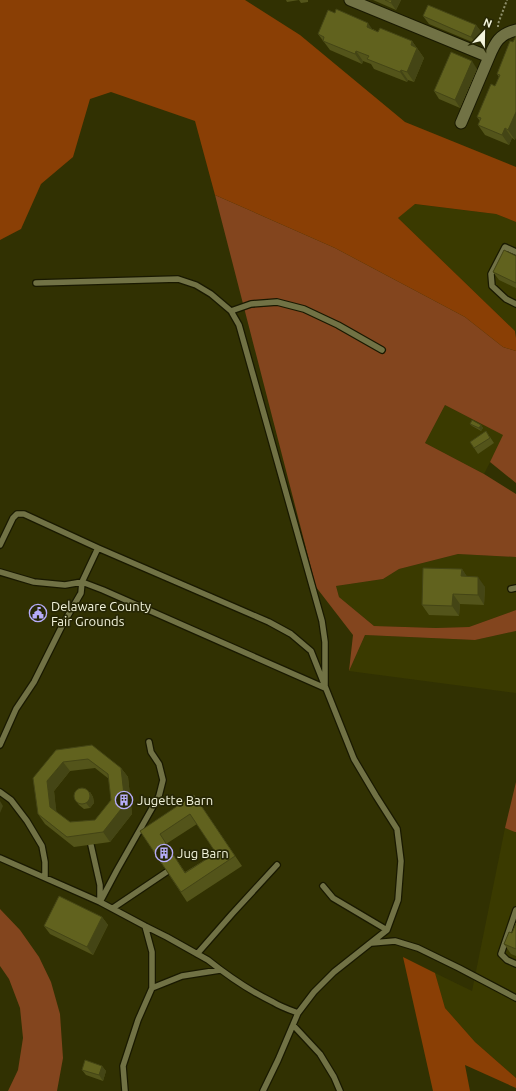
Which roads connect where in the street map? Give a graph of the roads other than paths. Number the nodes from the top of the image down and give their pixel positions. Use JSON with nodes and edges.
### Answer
{"nodes":[{"id":1,"x":350,"y":0,"type":"edge"},
{"id":2,"x":516,"y":30,"type":"edge"},
{"id":3,"x":489,"y":58,"type":"junction"},
{"id":4,"x":461,"y":123,"type":"dead end"},
{"id":5,"x":516,"y":252,"type":"edge"},
{"id":6,"x":36,"y":283,"type":"dead end"},
{"id":7,"x":516,"y":304,"type":"edge"},
{"id":8,"x":231,"y":311,"type":"junction"},
{"id":9,"x":382,"y":350,"type":"dead end"},
{"id":10,"x":0,"y":544,"type":"edge"},
{"id":11,"x":98,"y":548,"type":"junction"},
{"id":12,"x":0,"y":572,"type":"edge"},
{"id":13,"x":82,"y":582,"type":"junction"},
{"id":14,"x":325,"y":688,"type":"junction"},
{"id":15,"x":148,"y":742,"type":"dead end"},
{"id":16,"x":0,"y":746,"type":"edge"},
{"id":17,"x":0,"y":792,"type":"edge"},
{"id":18,"x":92,"y":844,"type":"edge"},
{"id":19,"x":0,"y":858,"type":"edge"},
{"id":20,"x":277,"y":865,"type":"dead end"},
{"id":21,"x":168,"y":872,"type":"edge"},
{"id":22,"x":45,"y":877,"type":"junction"},
{"id":23,"x":323,"y":886,"type":"dead end"},
{"id":24,"x":100,"y":902,"type":"junction"},
{"id":25,"x":113,"y":908,"type":"junction"},
{"id":26,"x":516,"y":910,"type":"edge"},
{"id":27,"x":145,"y":926,"type":"junction"},
{"id":28,"x":387,"y":930,"type":"junction"},
{"id":29,"x":372,"y":943,"type":"junction"},
{"id":30,"x":197,"y":954,"type":"junction"},
{"id":31,"x":516,"y":964,"type":"edge"},
{"id":32,"x":220,"y":970,"type":"junction"},
{"id":33,"x":152,"y":988,"type":"junction"},
{"id":34,"x":516,"y":998,"type":"edge"},
{"id":35,"x":298,"y":1013,"type":"junction"},
{"id":36,"x":293,"y":1025,"type":"junction"},
{"id":37,"x":125,"y":1091,"type":"edge"},
{"id":38,"x":263,"y":1091,"type":"edge"},
{"id":39,"x":340,"y":1091,"type":"edge"}],
"edges":[{"from":1,"to":3,"type":"street"},
{"from":2,"to":3,"type":"street"},
{"from":3,"to":4,"type":"street"},
{"from":5,"to":7,"type":"lane"},
{"from":6,"to":8,"type":"lane"},
{"from":8,"to":9,"type":"lane"},
{"from":8,"to":14,"type":"lane"},
{"from":10,"to":11,"type":"lane"},
{"from":11,"to":13,"type":"lane"},
{"from":11,"to":14,"type":"lane"},
{"from":12,"to":13,"type":"lane"},
{"from":13,"to":14,"type":"lane"},
{"from":13,"to":16,"type":"lane"},
{"from":14,"to":28,"type":"lane"},
{"from":15,"to":24,"type":"lane"},
{"from":17,"to":22,"type":"lane"},
{"from":18,"to":24,"type":"lane"},
{"from":19,"to":22,"type":"lane"},
{"from":20,"to":30,"type":"lane"},
{"from":21,"to":25,"type":"lane"},
{"from":22,"to":24,"type":"lane"},
{"from":23,"to":28,"type":"lane"},
{"from":24,"to":25,"type":"lane"},
{"from":25,"to":27,"type":"lane"},
{"from":26,"to":31,"type":"lane"},
{"from":27,"to":30,"type":"lane"},
{"from":27,"to":33,"type":"lane"},
{"from":28,"to":29,"type":"lane"},
{"from":29,"to":34,"type":"lane"},
{"from":29,"to":35,"type":"lane"},
{"from":30,"to":32,"type":"lane"},
{"from":32,"to":33,"type":"lane"},
{"from":32,"to":35,"type":"lane"},
{"from":33,"to":37,"type":"lane"},
{"from":35,"to":36,"type":"lane"},
{"from":36,"to":38,"type":"lane"},
{"from":36,"to":39,"type":"lane"}]}
